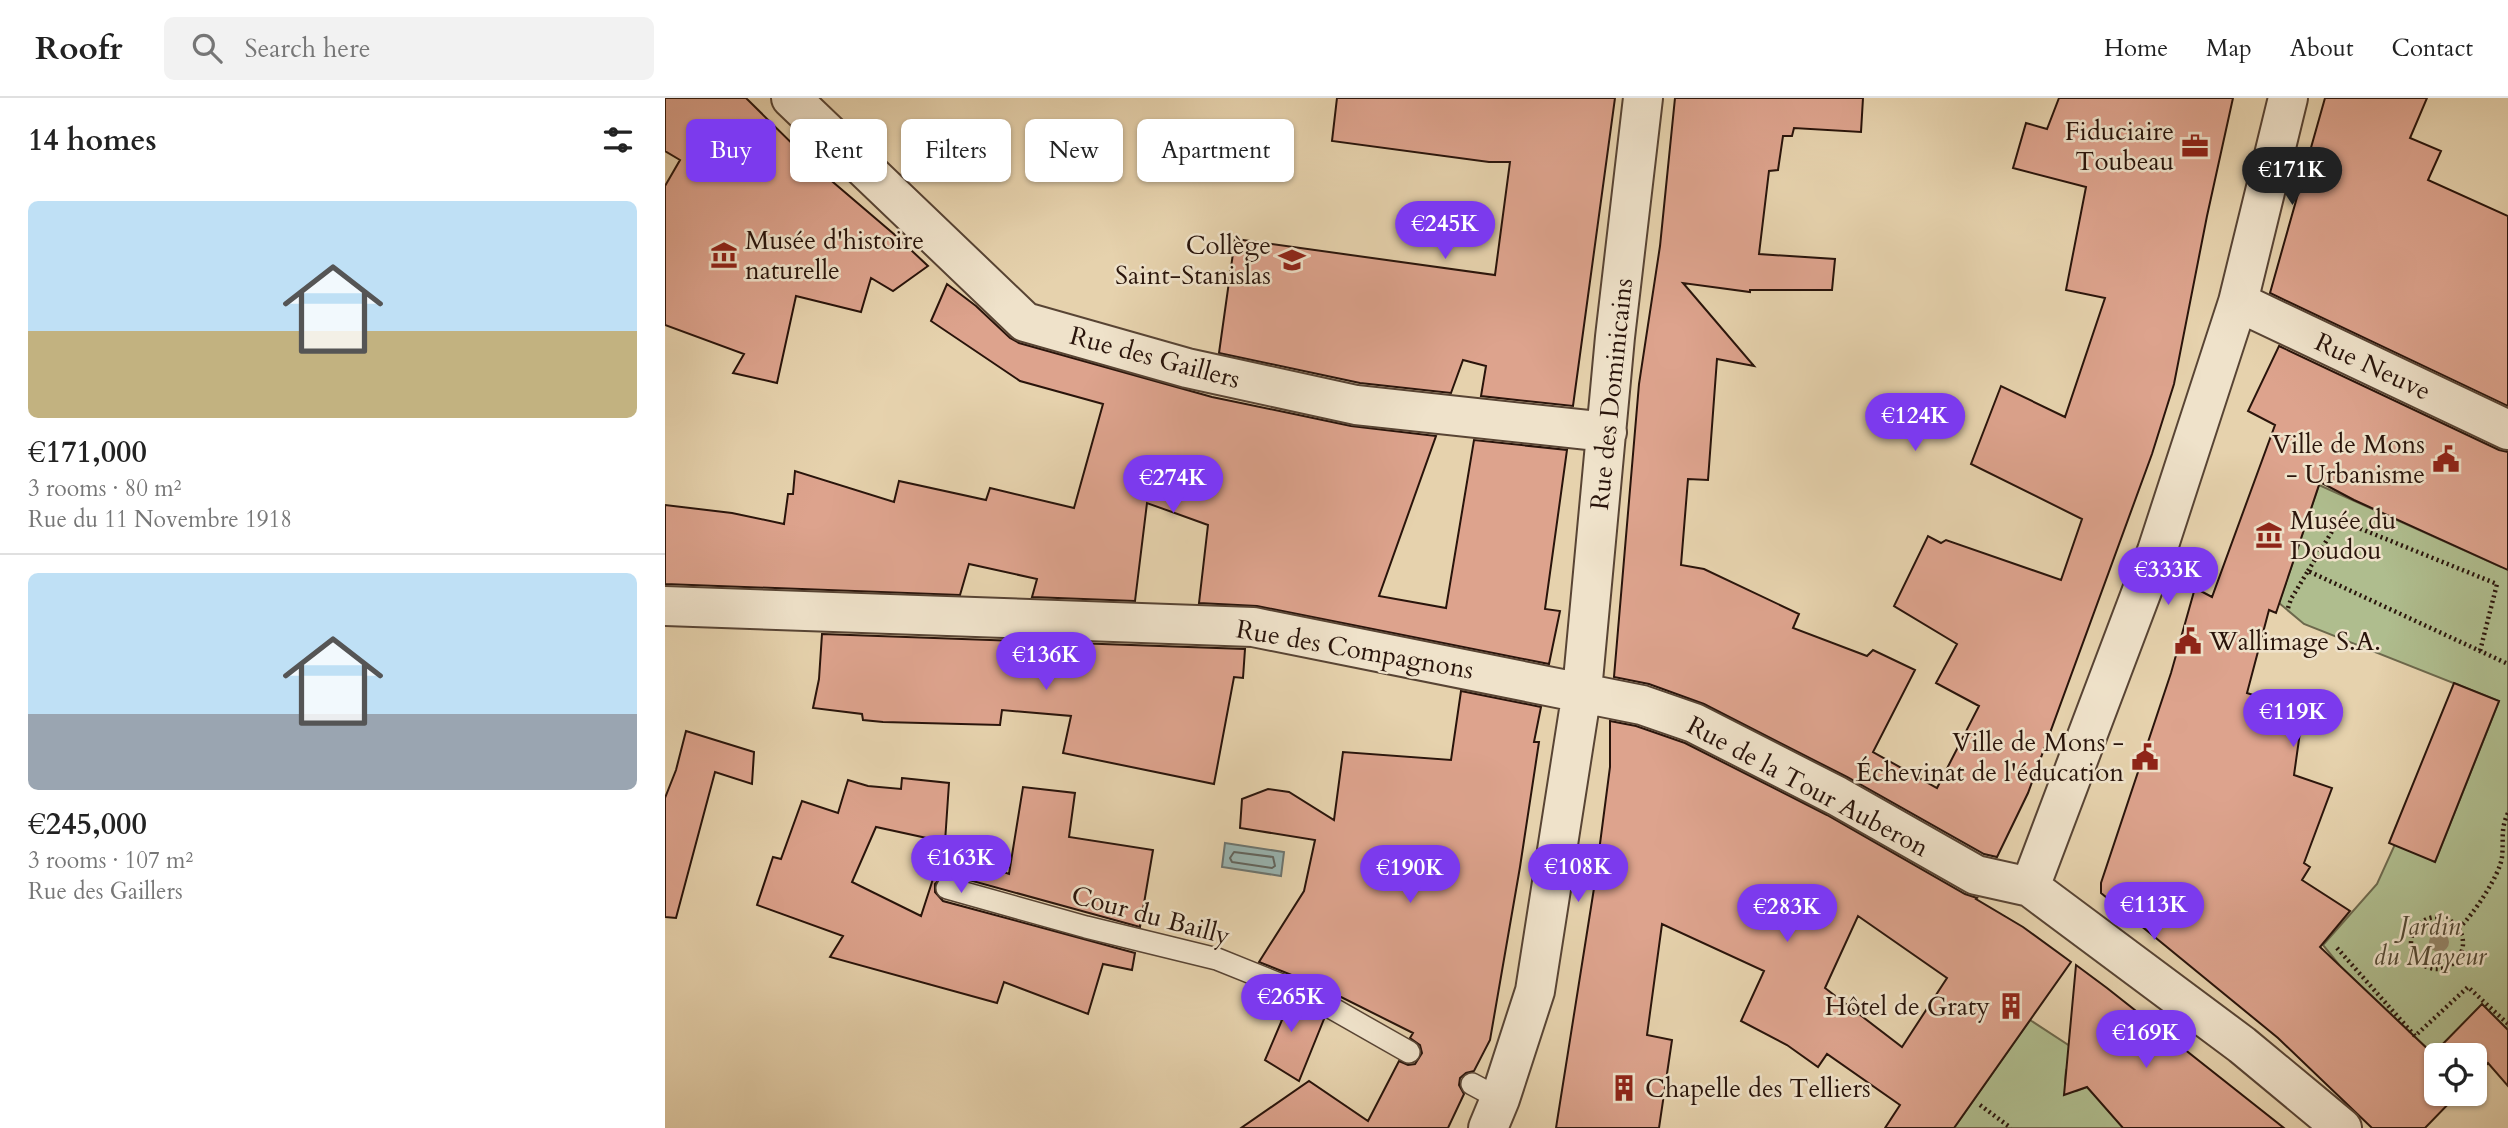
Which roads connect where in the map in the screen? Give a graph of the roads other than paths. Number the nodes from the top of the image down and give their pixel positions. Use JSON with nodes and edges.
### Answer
{"nodes":[{"id":1,"x":791,"y":98,"type":"edge"},
{"id":2,"x":1643,"y":98,"type":"edge"},
{"id":3,"x":2288,"y":98,"type":"edge"},
{"id":4,"x":2238,"y":302,"type":"junction"},
{"id":5,"x":2508,"y":430,"type":"edge"},
{"id":6,"x":1607,"y":432,"type":"junction"},
{"id":7,"x":665,"y":606,"type":"edge"},
{"id":8,"x":1582,"y":691,"type":"junction"},
{"id":9,"x":2030,"y":887,"type":"junction"},
{"id":10,"x":947,"y":888,"type":"dead end"},
{"id":11,"x":1409,"y":1052,"type":"dead end"},
{"id":12,"x":1487,"y":1104,"type":"edge"},
{"id":13,"x":2342,"y":1128,"type":"edge"}],
"edges":[{"from":1,"to":6,"type":"street","name":"Rue des Gaillers"},
{"from":2,"to":6,"type":"street","name":"Rue des Dominicains"},
{"from":3,"to":4,"type":"street"},
{"from":4,"to":5,"type":"street","name":"Rue Neuve"},
{"from":4,"to":9,"type":"street"},
{"from":6,"to":8,"type":"street","name":"Rue des Dominicains"},
{"from":7,"to":8,"type":"street","name":"Rue des Compagnons"},
{"from":8,"to":9,"type":"street","name":"Rue de la Tour Auberon"},
{"from":8,"to":12,"type":"street","name":"Rue des Dominicains"},
{"from":9,"to":13,"type":"street"},
{"from":10,"to":11,"type":"lane","name":"Cour du Bailly"}]}
